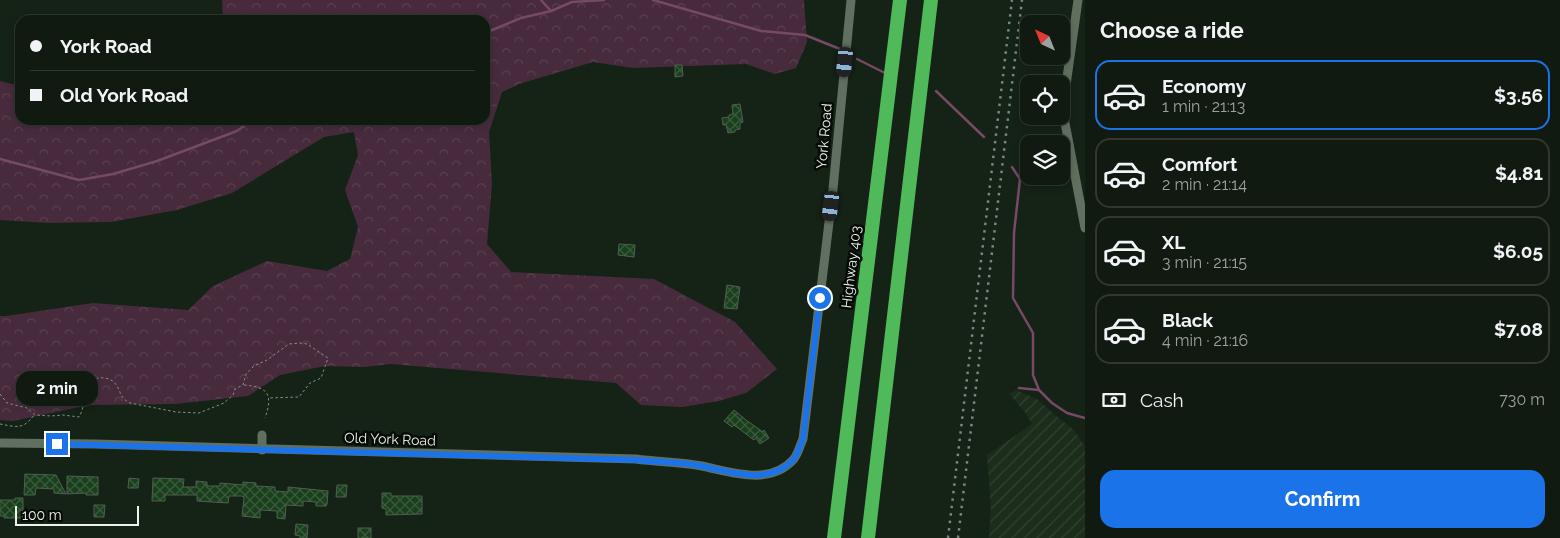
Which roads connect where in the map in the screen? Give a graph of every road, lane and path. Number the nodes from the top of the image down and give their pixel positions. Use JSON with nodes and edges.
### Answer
{"nodes":[{"id":1,"x":851,"y":0,"type":"edge"},
{"id":2,"x":900,"y":0,"type":"edge"},
{"id":3,"x":932,"y":0,"type":"edge"},
{"id":4,"x":1078,"y":0,"type":"edge"},
{"id":5,"x":1081,"y":186,"type":"edge"},
{"id":6,"x":1085,"y":228,"type":"edge"},
{"id":7,"x":243,"y":385,"type":"junction"},
{"id":8,"x":0,"y":394,"type":"edge"},
{"id":9,"x":268,"y":398,"type":"junction"},
{"id":10,"x":35,"y":415,"type":"junction"},
{"id":11,"x":265,"y":418,"type":"dead end"},
{"id":12,"x":0,"y":424,"type":"edge"},
{"id":13,"x":262,"y":434,"type":"dead end"},
{"id":14,"x":0,"y":443,"type":"edge"},
{"id":15,"x":262,"y":450,"type":"junction"},
{"id":16,"x":777,"y":472,"type":"joint"},
{"id":17,"x":834,"y":538,"type":"edge"},
{"id":18,"x":868,"y":538,"type":"edge"}],
"edges":[{"from":1,"to":16,"type":"street","name":"York Road"},
{"from":2,"to":17,"type":"highway","name":"Highway 403"},
{"from":3,"to":18,"type":"highway"},
{"from":4,"to":5,"type":"street"},
{"from":5,"to":6,"type":"street"},
{"from":7,"to":9,"type":"path"},
{"from":7,"to":9,"type":"path"},
{"from":7,"to":10,"type":"path"},
{"from":8,"to":10,"type":"path"},
{"from":9,"to":11,"type":"path"},
{"from":10,"to":12,"type":"path"},
{"from":13,"to":15,"type":"street"},
{"from":14,"to":15,"type":"street","name":"Old York Road"},
{"from":15,"to":16,"type":"street","name":"Old York Road"}]}
